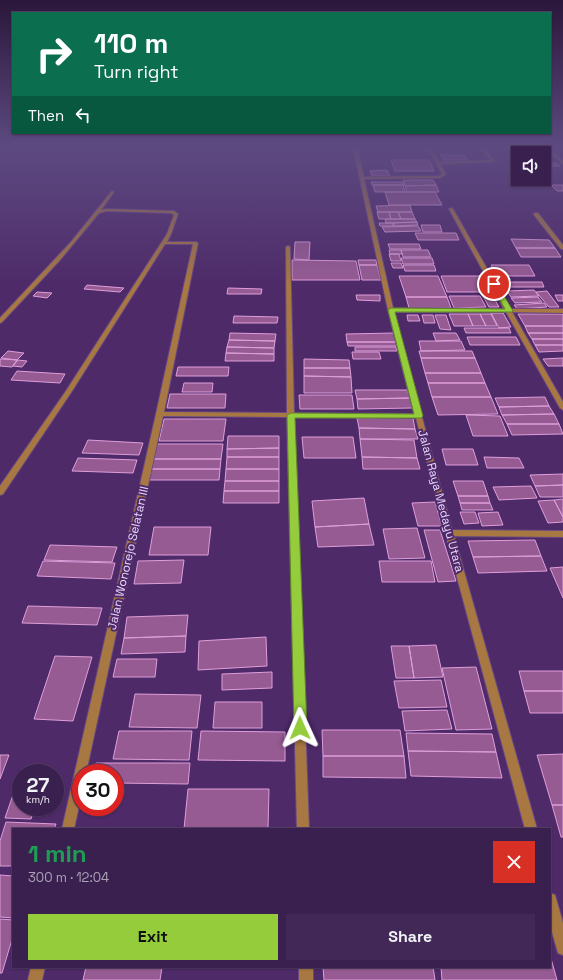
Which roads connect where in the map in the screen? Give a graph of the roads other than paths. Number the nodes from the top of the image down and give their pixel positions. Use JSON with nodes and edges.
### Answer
{"nodes":[{"id":1,"x":112,"y":192,"type":"dead end"},
{"id":2,"x":365,"y":193,"type":"edge"},
{"id":3,"x":451,"y":209,"type":"dead end"},
{"id":4,"x":99,"y":212,"type":"junction"},
{"id":5,"x":536,"y":214,"type":"dead end"},
{"id":6,"x":163,"y":243,"type":"junction"},
{"id":7,"x":288,"y":247,"type":"dead end"},
{"id":8,"x":563,"y":248,"type":"edge"},
{"id":9,"x":391,"y":310,"type":"junction"},
{"id":10,"x":509,"y":311,"type":"junction"},
{"id":11,"x":563,"y":311,"type":"edge"},
{"id":12,"x":0,"y":321,"type":"edge"},
{"id":13,"x":563,"y":408,"type":"edge"},
{"id":14,"x":160,"y":414,"type":"junction"},
{"id":15,"x":291,"y":415,"type":"junction"},
{"id":16,"x":418,"y":416,"type":"junction"},
{"id":17,"x":0,"y":492,"type":"edge"},
{"id":18,"x":449,"y":533,"type":"junction"},
{"id":19,"x":563,"y":534,"type":"edge"},
{"id":20,"x":68,"y":828,"type":"edge"},
{"id":21,"x":303,"y":828,"type":"edge"},
{"id":22,"x":531,"y":828,"type":"edge"},
{"id":23,"x":551,"y":904,"type":"edge"},
{"id":24,"x":563,"y":948,"type":"edge"},
{"id":25,"x":38,"y":968,"type":"edge"},
{"id":26,"x":306,"y":968,"type":"edge"},
{"id":27,"x":35,"y":980,"type":"edge"},
{"id":28,"x":306,"y":980,"type":"edge"}],
"edges":[{"from":1,"to":4,"type":"street"},
{"from":2,"to":9,"type":"street","name":"Jalan Raya Medayu Utara"},
{"from":3,"to":10,"type":"street"},
{"from":4,"to":6,"type":"street"},
{"from":4,"to":12,"type":"street"},
{"from":5,"to":8,"type":"street"},
{"from":6,"to":14,"type":"street","name":"Jalan Wonorejo Selatan III"},
{"from":6,"to":17,"type":"street"},
{"from":7,"to":15,"type":"street"},
{"from":9,"to":10,"type":"street"},
{"from":9,"to":16,"type":"street","name":"Jalan Raya Medayu Utara"},
{"from":10,"to":11,"type":"street"},
{"from":10,"to":13,"type":"street"},
{"from":14,"to":15,"type":"street"},
{"from":14,"to":20,"type":"street","name":"Jalan Wonorejo Selatan III"},
{"from":15,"to":16,"type":"street"},
{"from":15,"to":21,"type":"street"},
{"from":16,"to":18,"type":"street","name":"Jalan Raya Medayu Utara"},
{"from":18,"to":19,"type":"street"},
{"from":18,"to":22,"type":"street","name":"Jalan Raya Medayu Utara"},
{"from":23,"to":24,"type":"street"},
{"from":25,"to":27,"type":"street"},
{"from":26,"to":28,"type":"street"}]}
